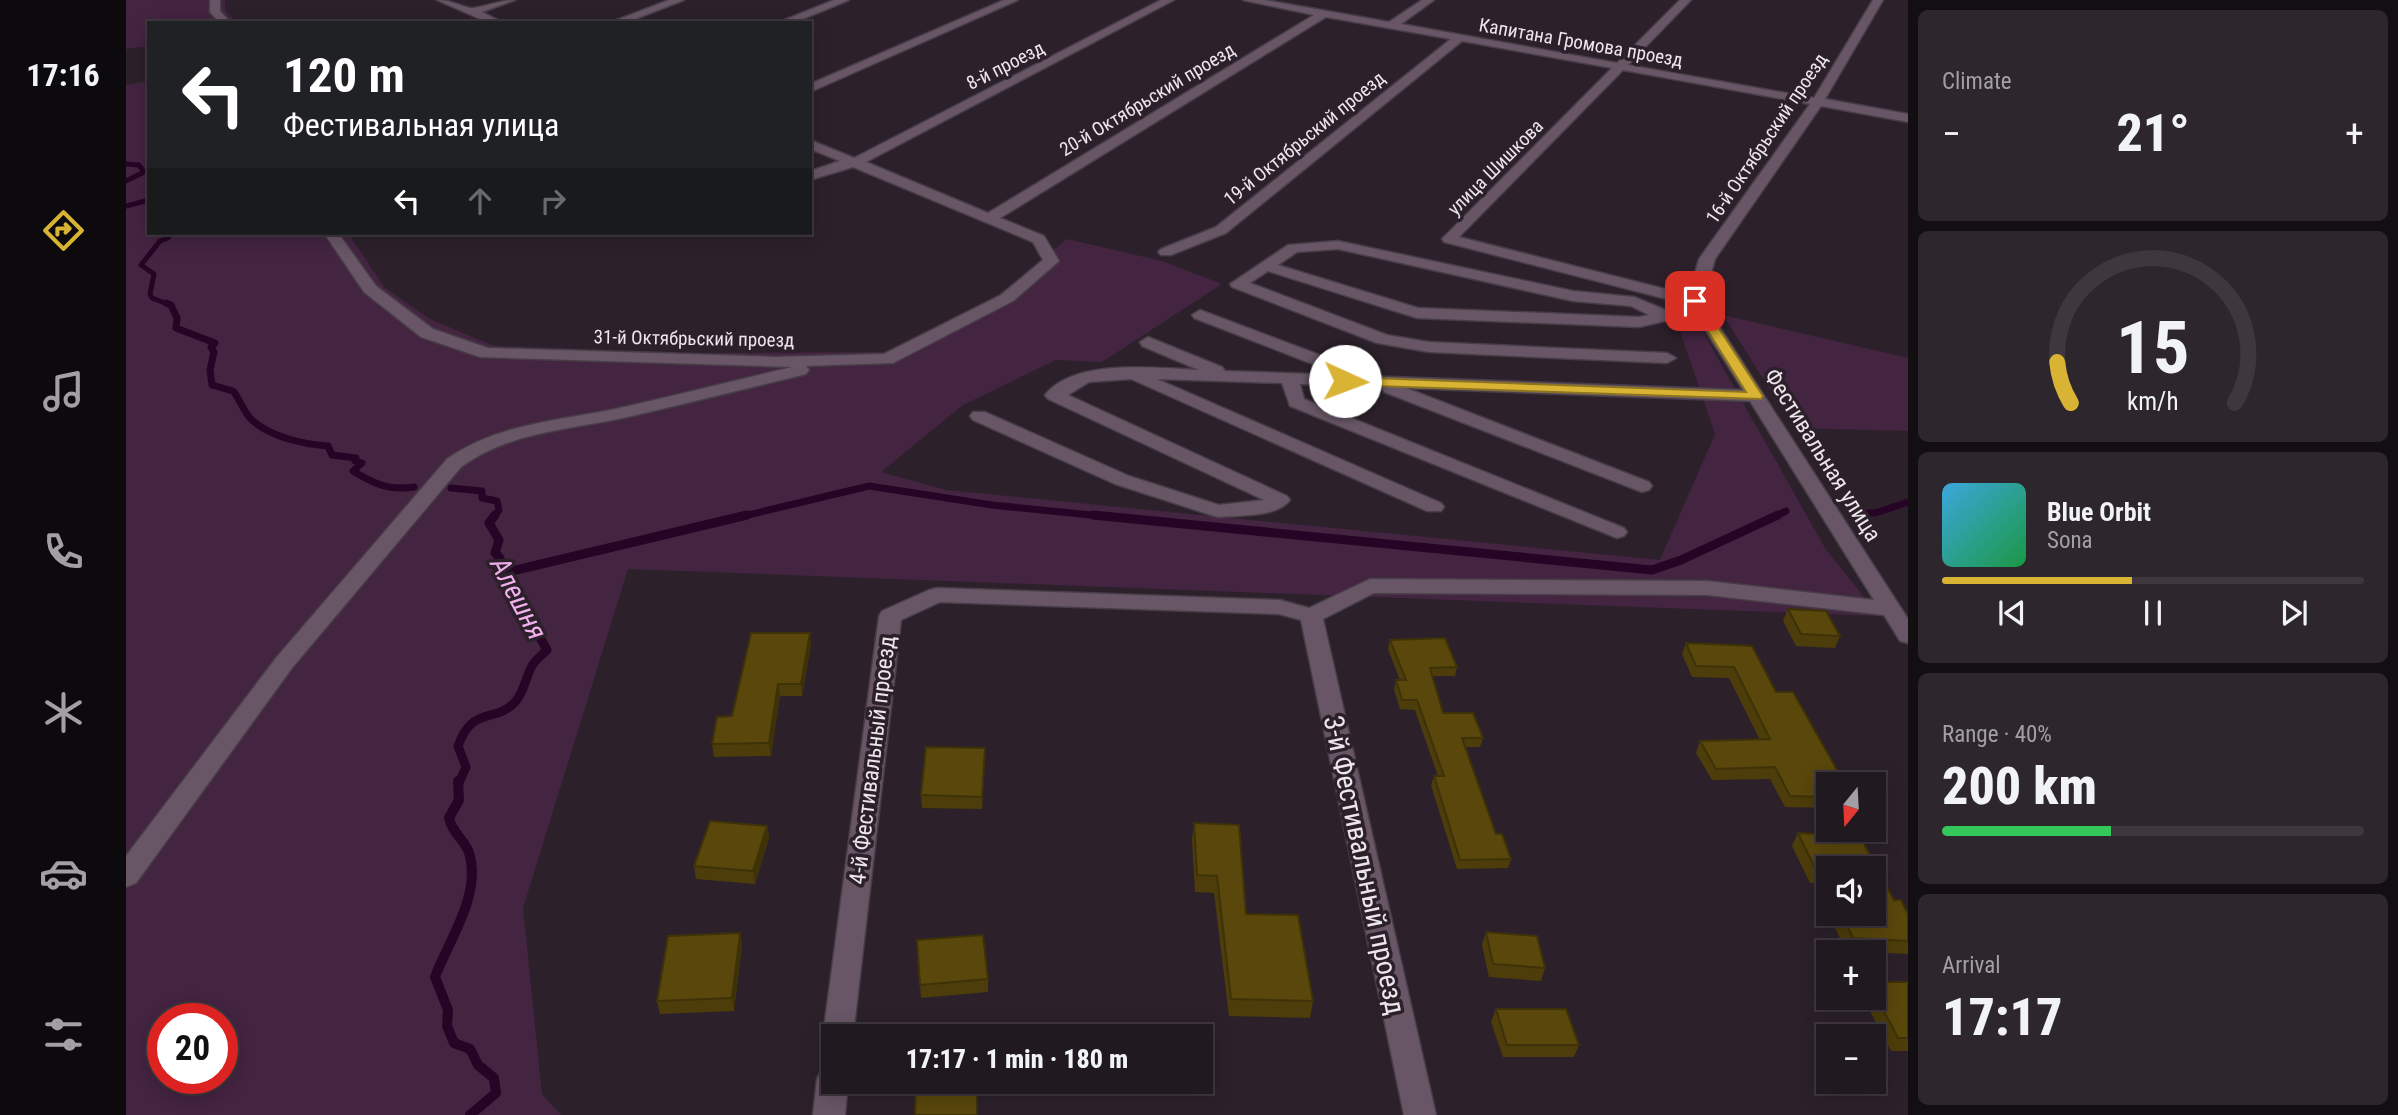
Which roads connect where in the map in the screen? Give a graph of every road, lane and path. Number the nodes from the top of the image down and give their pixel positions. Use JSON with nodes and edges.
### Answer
{"nodes":[{"id":1,"x":215,"y":0,"type":"edge"},
{"id":2,"x":442,"y":0,"type":"edge"},
{"id":3,"x":510,"y":0,"type":"edge"},
{"id":4,"x":679,"y":0,"type":"edge"},
{"id":5,"x":844,"y":0,"type":"edge"},
{"id":6,"x":1013,"y":0,"type":"edge"},
{"id":7,"x":1170,"y":0,"type":"edge"},
{"id":8,"x":1248,"y":0,"type":"edge"},
{"id":9,"x":1429,"y":0,"type":"edge"},
{"id":10,"x":1686,"y":0,"type":"edge"},
{"id":11,"x":1878,"y":0,"type":"edge"},
{"id":12,"x":472,"y":12,"type":"junction"},
{"id":13,"x":1325,"y":13,"type":"junction"},
{"id":14,"x":224,"y":21,"type":"edge"},
{"id":15,"x":494,"y":21,"type":"edge"},
{"id":16,"x":620,"y":21,"type":"edge"},
{"id":17,"x":787,"y":21,"type":"edge"},
{"id":18,"x":1392,"y":25,"type":"junction"},
{"id":19,"x":1458,"y":39,"type":"junction"},
{"id":20,"x":1621,"y":67,"type":"junction"},
{"id":21,"x":812,"y":87,"type":"edge"},
{"id":22,"x":1818,"y":101,"type":"junction"},
{"id":23,"x":1908,"y":118,"type":"edge"},
{"id":24,"x":812,"y":145,"type":"edge"},
{"id":25,"x":856,"y":162,"type":"junction"},
{"id":26,"x":812,"y":175,"type":"edge"},
{"id":27,"x":989,"y":218,"type":"junction"},
{"id":28,"x":332,"y":235,"type":"edge"},
{"id":29,"x":1166,"y":252,"type":"dead end"},
{"id":30,"x":1266,"y":266,"type":"junction"},
{"id":31,"x":1701,"y":309,"type":"junction"},
{"id":32,"x":1200,"y":315,"type":"dead end"},
{"id":33,"x":1665,"y":316,"type":"junction"},
{"id":34,"x":1149,"y":342,"type":"dead end"},
{"id":35,"x":1667,"y":358,"type":"dead end"},
{"id":36,"x":843,"y":360,"type":"junction"},
{"id":37,"x":1130,"y":374,"type":"junction"},
{"id":38,"x":1227,"y":376,"type":"junction"},
{"id":39,"x":1290,"y":379,"type":"junction"},
{"id":40,"x":1373,"y":382,"type":"junction"},
{"id":41,"x":1756,"y":396,"type":"junction"},
{"id":42,"x":979,"y":416,"type":"dead end"},
{"id":43,"x":1642,"y":486,"type":"dead end"},
{"id":44,"x":1434,"y":508,"type":"dead end"},
{"id":45,"x":1617,"y":533,"type":"dead end"},
{"id":46,"x":1891,"y":609,"type":"junction"},
{"id":47,"x":1311,"y":616,"type":"junction"},
{"id":48,"x":1908,"y":636,"type":"edge"},
{"id":49,"x":126,"y":876,"type":"edge"},
{"id":50,"x":839,"y":1024,"type":"edge"},
{"id":51,"x":831,"y":1094,"type":"edge"},
{"id":52,"x":829,"y":1115,"type":"edge"},
{"id":53,"x":1420,"y":1115,"type":"edge"}],
"edges":[{"from":1,"to":14,"type":"street"},
{"from":2,"to":12,"type":"street"},
{"from":3,"to":12,"type":"street"},
{"from":4,"to":16,"type":"street"},
{"from":5,"to":17,"type":"street"},
{"from":6,"to":21,"type":"street"},
{"from":7,"to":25,"type":"street","name":"8-й проезд"},
{"from":8,"to":13,"type":"street","name":"Капитана Громова проезд"},
{"from":9,"to":18,"type":"street"},
{"from":10,"to":20,"type":"street","name":"улица Шишкова"},
{"from":11,"to":22,"type":"street","name":"16-й Октябрьский проезд"},
{"from":12,"to":15,"type":"street"},
{"from":13,"to":18,"type":"street","name":"Капитана Громова проезд"},
{"from":13,"to":27,"type":"street","name":"20-й Октябрьский проезд"},
{"from":18,"to":19,"type":"street","name":"Капитана Громова проезд"},
{"from":19,"to":20,"type":"street","name":"Капитана Громова проезд"},
{"from":19,"to":29,"type":"street","name":"19-й Октябрьский проезд"},
{"from":20,"to":22,"type":"street","name":"Капитана Громова проезд"},
{"from":20,"to":31,"type":"street","name":"улица Шишкова"},
{"from":22,"to":23,"type":"street","name":"Капитана Громова проезд"},
{"from":22,"to":31,"type":"street","name":"16-й Октябрьский проезд"},
{"from":24,"to":25,"type":"street"},
{"from":25,"to":26,"type":"street","name":"8-й проезд"},
{"from":25,"to":27,"type":"street"},
{"from":27,"to":36,"type":"street","name":"31-й Октябрьский проезд"},
{"from":28,"to":36,"type":"street","name":"31-й Октябрьский проезд"},
{"from":30,"to":33,"type":"street"},
{"from":30,"to":33,"type":"street"},
{"from":30,"to":35,"type":"street"},
{"from":31,"to":33,"type":"street"},
{"from":31,"to":41,"type":"street","name":"Фестивальная улица"},
{"from":32,"to":40,"type":"street"},
{"from":34,"to":38,"type":"street"},
{"from":36,"to":49,"type":"street"},
{"from":37,"to":38,"type":"street"},
{"from":37,"to":42,"type":"street"},
{"from":37,"to":44,"type":"street"},
{"from":38,"to":39,"type":"street"},
{"from":39,"to":40,"type":"street"},
{"from":39,"to":45,"type":"street"},
{"from":40,"to":41,"type":"street"},
{"from":40,"to":43,"type":"street"},
{"from":41,"to":46,"type":"street","name":"Фестивальная улица"},
{"from":46,"to":47,"type":"street"},
{"from":46,"to":48,"type":"street","name":"Фестивальная улица"},
{"from":47,"to":50,"type":"street","name":"4-й Фестивальный проезд"},
{"from":47,"to":53,"type":"street","name":"3-й Фестивальный проезд"},
{"from":51,"to":52,"type":"street"}]}
